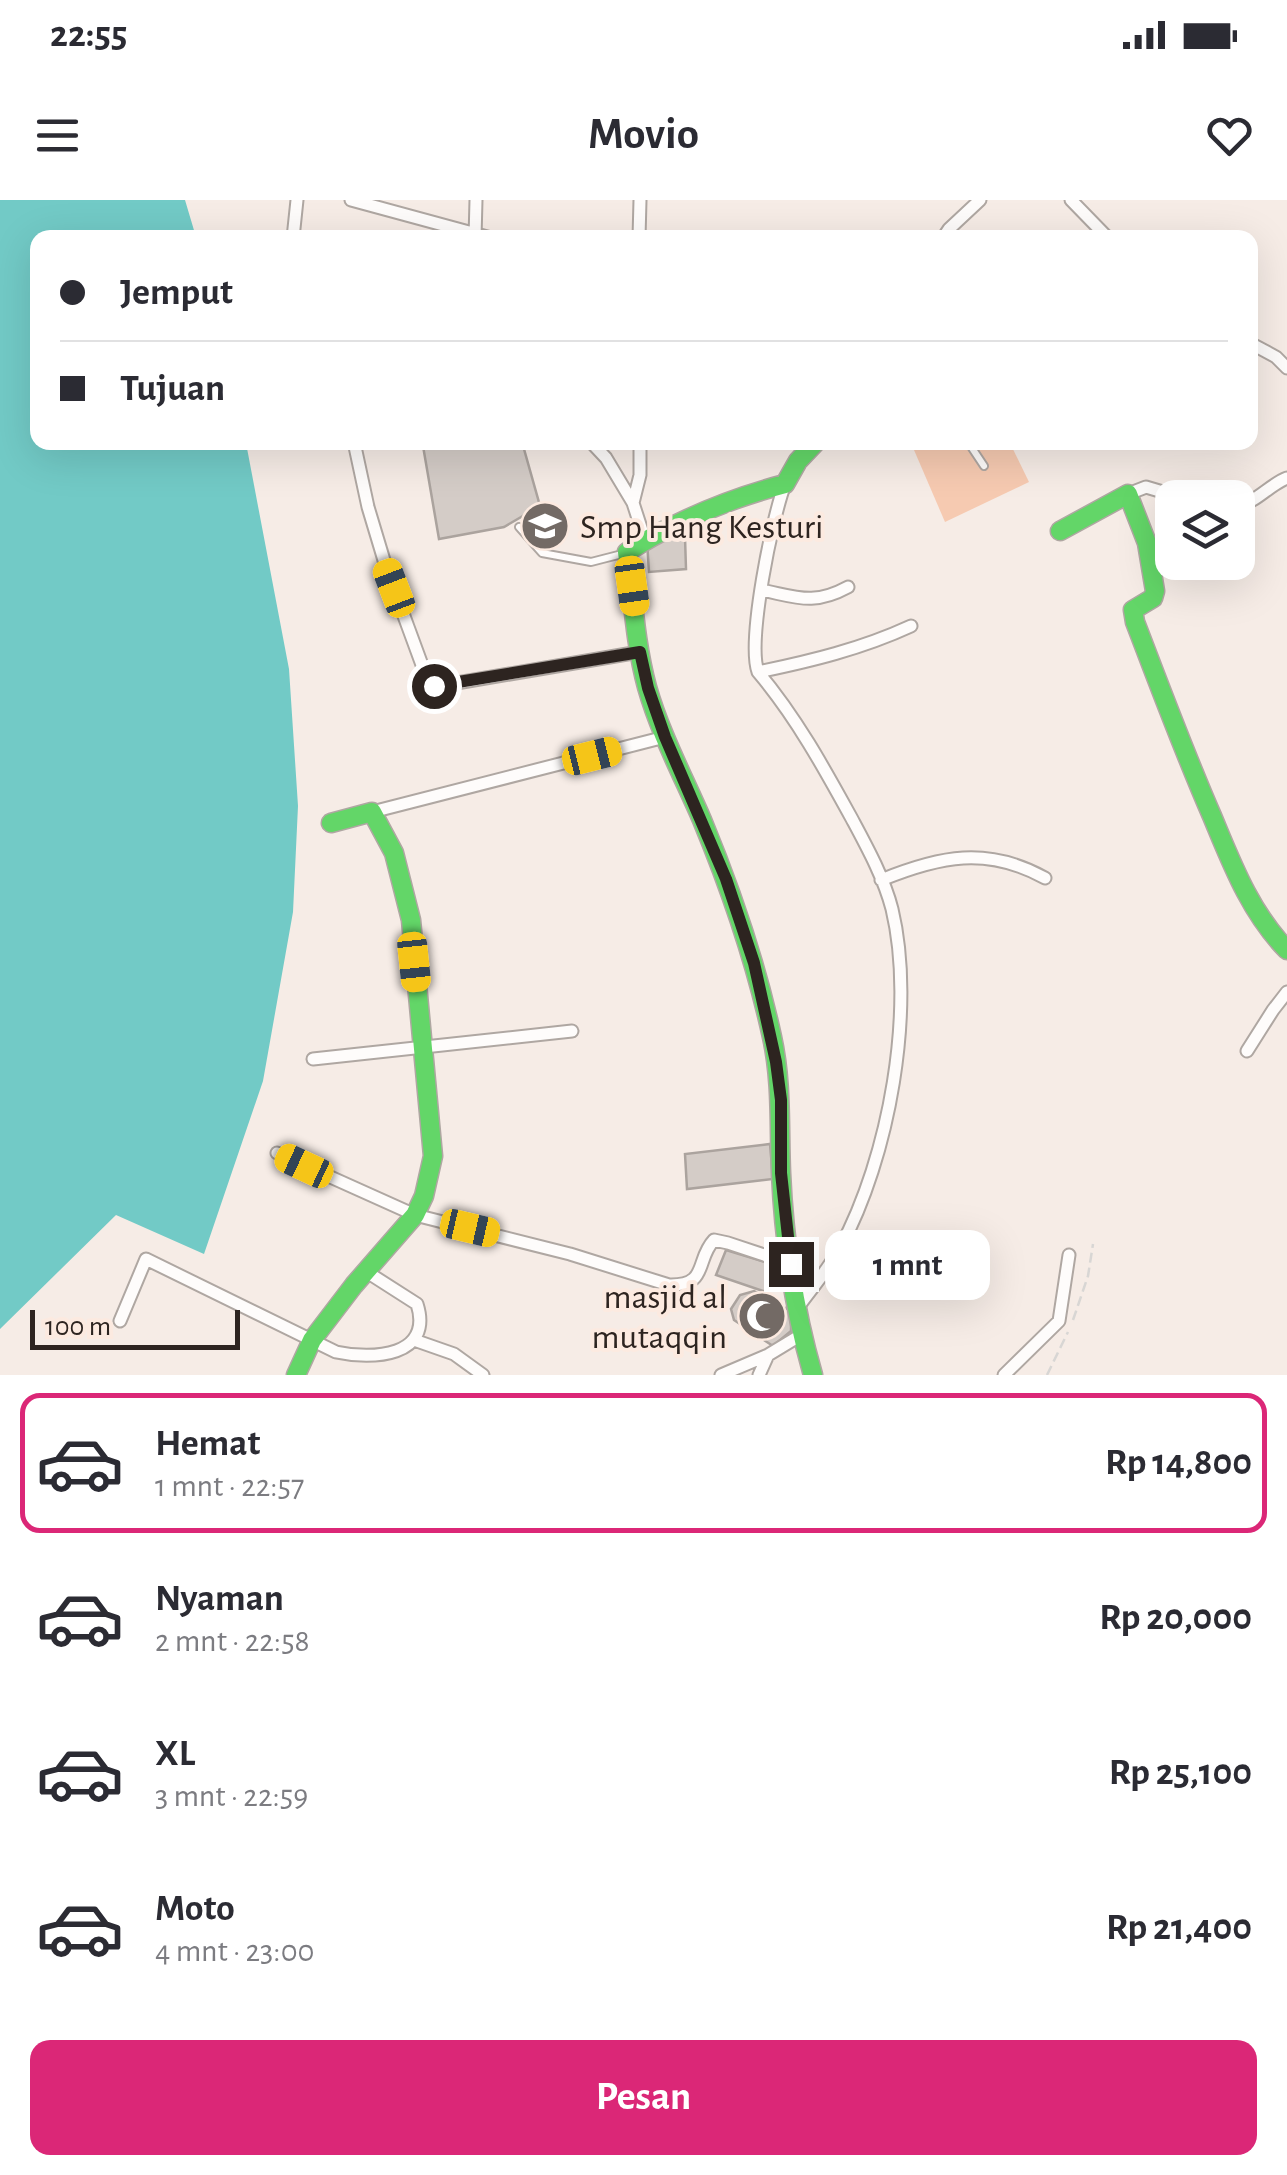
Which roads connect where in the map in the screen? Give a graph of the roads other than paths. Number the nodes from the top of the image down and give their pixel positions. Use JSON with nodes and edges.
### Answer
{"nodes":[{"id":1,"x":297,"y":200,"type":"edge"},
{"id":2,"x":351,"y":200,"type":"edge"},
{"id":3,"x":476,"y":200,"type":"edge"},
{"id":4,"x":640,"y":200,"type":"edge"},
{"id":5,"x":980,"y":200,"type":"edge"},
{"id":6,"x":1071,"y":200,"type":"edge"},
{"id":7,"x":382,"y":204,"type":"edge"},
{"id":8,"x":295,"y":230,"type":"edge"},
{"id":9,"x":458,"y":230,"type":"edge"},
{"id":10,"x":475,"y":230,"type":"edge"},
{"id":11,"x":639,"y":230,"type":"edge"},
{"id":12,"x":947,"y":230,"type":"edge"},
{"id":13,"x":1100,"y":230,"type":"edge"},
{"id":14,"x":1258,"y":347,"type":"edge"},
{"id":15,"x":1287,"y":368,"type":"edge"},
{"id":16,"x":356,"y":450,"type":"edge"},
{"id":17,"x":598,"y":450,"type":"edge"},
{"id":18,"x":640,"y":450,"type":"edge"},
{"id":19,"x":808,"y":450,"type":"edge"},
{"id":20,"x":973,"y":450,"type":"edge"},
{"id":21,"x":984,"y":466,"type":"dead end"},
{"id":22,"x":1287,"y":478,"type":"edge"},
{"id":23,"x":784,"y":484,"type":"junction"},
{"id":24,"x":1155,"y":489,"type":"edge"},
{"id":25,"x":1128,"y":494,"type":"junction"},
{"id":26,"x":1255,"y":499,"type":"edge"},
{"id":27,"x":633,"y":503,"type":"junction"},
{"id":28,"x":518,"y":527,"type":"dead end"},
{"id":29,"x":1060,"y":531,"type":"dead end"},
{"id":30,"x":645,"y":540,"type":"junction"},
{"id":31,"x":627,"y":552,"type":"junction"},
{"id":32,"x":848,"y":587,"type":"dead end"},
{"id":33,"x":761,"y":590,"type":"junction"},
{"id":34,"x":911,"y":626,"type":"dead end"},
{"id":35,"x":640,"y":652,"type":"junction"},
{"id":36,"x":758,"y":672,"type":"junction"},
{"id":37,"x":665,"y":737,"type":"junction"},
{"id":38,"x":372,"y":812,"type":"junction"},
{"id":39,"x":331,"y":823,"type":"dead end"},
{"id":40,"x":1045,"y":878,"type":"dead end"},
{"id":41,"x":881,"y":880,"type":"junction"},
{"id":42,"x":1287,"y":950,"type":"edge"},
{"id":43,"x":1287,"y":992,"type":"edge"},
{"id":44,"x":572,"y":1031,"type":"dead end"},
{"id":45,"x":422,"y":1046,"type":"junction"},
{"id":46,"x":1247,"y":1051,"type":"dead end"},
{"id":47,"x":313,"y":1059,"type":"dead end"},
{"id":48,"x":277,"y":1154,"type":"dead end"},
{"id":49,"x":415,"y":1216,"type":"junction"},
{"id":50,"x":1069,"y":1255,"type":"dead end"},
{"id":51,"x":791,"y":1264,"type":"junction"},
{"id":52,"x":367,"y":1272,"type":"junction"},
{"id":53,"x":796,"y":1310,"type":"junction"},
{"id":54,"x":120,"y":1321,"type":"dead end"},
{"id":55,"x":801,"y":1335,"type":"junction"},
{"id":56,"x":312,"y":1340,"type":"junction"},
{"id":57,"x":414,"y":1340,"type":"junction"},
{"id":58,"x":768,"y":1356,"type":"junction"},
{"id":59,"x":296,"y":1375,"type":"edge"},
{"id":60,"x":483,"y":1375,"type":"edge"},
{"id":61,"x":722,"y":1375,"type":"edge"},
{"id":62,"x":759,"y":1375,"type":"edge"},
{"id":63,"x":813,"y":1375,"type":"edge"},
{"id":64,"x":1004,"y":1375,"type":"edge"}],
"edges":[{"from":1,"to":8,"type":"street"},
{"from":2,"to":7,"type":"street"},
{"from":3,"to":10,"type":"street"},
{"from":4,"to":11,"type":"street"},
{"from":5,"to":12,"type":"street"},
{"from":6,"to":13,"type":"street"},
{"from":7,"to":9,"type":"street"},
{"from":14,"to":15,"type":"street"},
{"from":16,"to":35,"type":"street"},
{"from":17,"to":27,"type":"street"},
{"from":18,"to":27,"type":"street"},
{"from":19,"to":23,"type":"street"},
{"from":20,"to":21,"type":"lane"},
{"from":22,"to":26,"type":"street"},
{"from":23,"to":30,"type":"street"},
{"from":23,"to":33,"type":"street"},
{"from":24,"to":25,"type":"street"},
{"from":25,"to":29,"type":"street"},
{"from":25,"to":42,"type":"street"},
{"from":27,"to":30,"type":"street"},
{"from":28,"to":31,"type":"lane"},
{"from":30,"to":31,"type":"street"},
{"from":31,"to":35,"type":"street"},
{"from":32,"to":33,"type":"street"},
{"from":33,"to":36,"type":"street"},
{"from":34,"to":36,"type":"street"},
{"from":35,"to":37,"type":"street"},
{"from":36,"to":41,"type":"street"},
{"from":37,"to":38,"type":"street"},
{"from":37,"to":51,"type":"street"},
{"from":38,"to":39,"type":"street"},
{"from":38,"to":45,"type":"street"},
{"from":40,"to":41,"type":"street"},
{"from":41,"to":53,"type":"street"},
{"from":43,"to":46,"type":"street"},
{"from":44,"to":45,"type":"street"},
{"from":45,"to":47,"type":"street"},
{"from":45,"to":49,"type":"street"},
{"from":48,"to":49,"type":"street"},
{"from":49,"to":51,"type":"street"},
{"from":49,"to":52,"type":"street"},
{"from":50,"to":64,"type":"street"},
{"from":51,"to":53,"type":"street"},
{"from":52,"to":56,"type":"street"},
{"from":52,"to":57,"type":"street"},
{"from":53,"to":55,"type":"street"},
{"from":54,"to":56,"type":"street"},
{"from":55,"to":58,"type":"street"},
{"from":55,"to":63,"type":"street"},
{"from":56,"to":57,"type":"street"},
{"from":56,"to":59,"type":"street"},
{"from":57,"to":60,"type":"street"},
{"from":58,"to":61,"type":"street"},
{"from":58,"to":62,"type":"street"}]}
